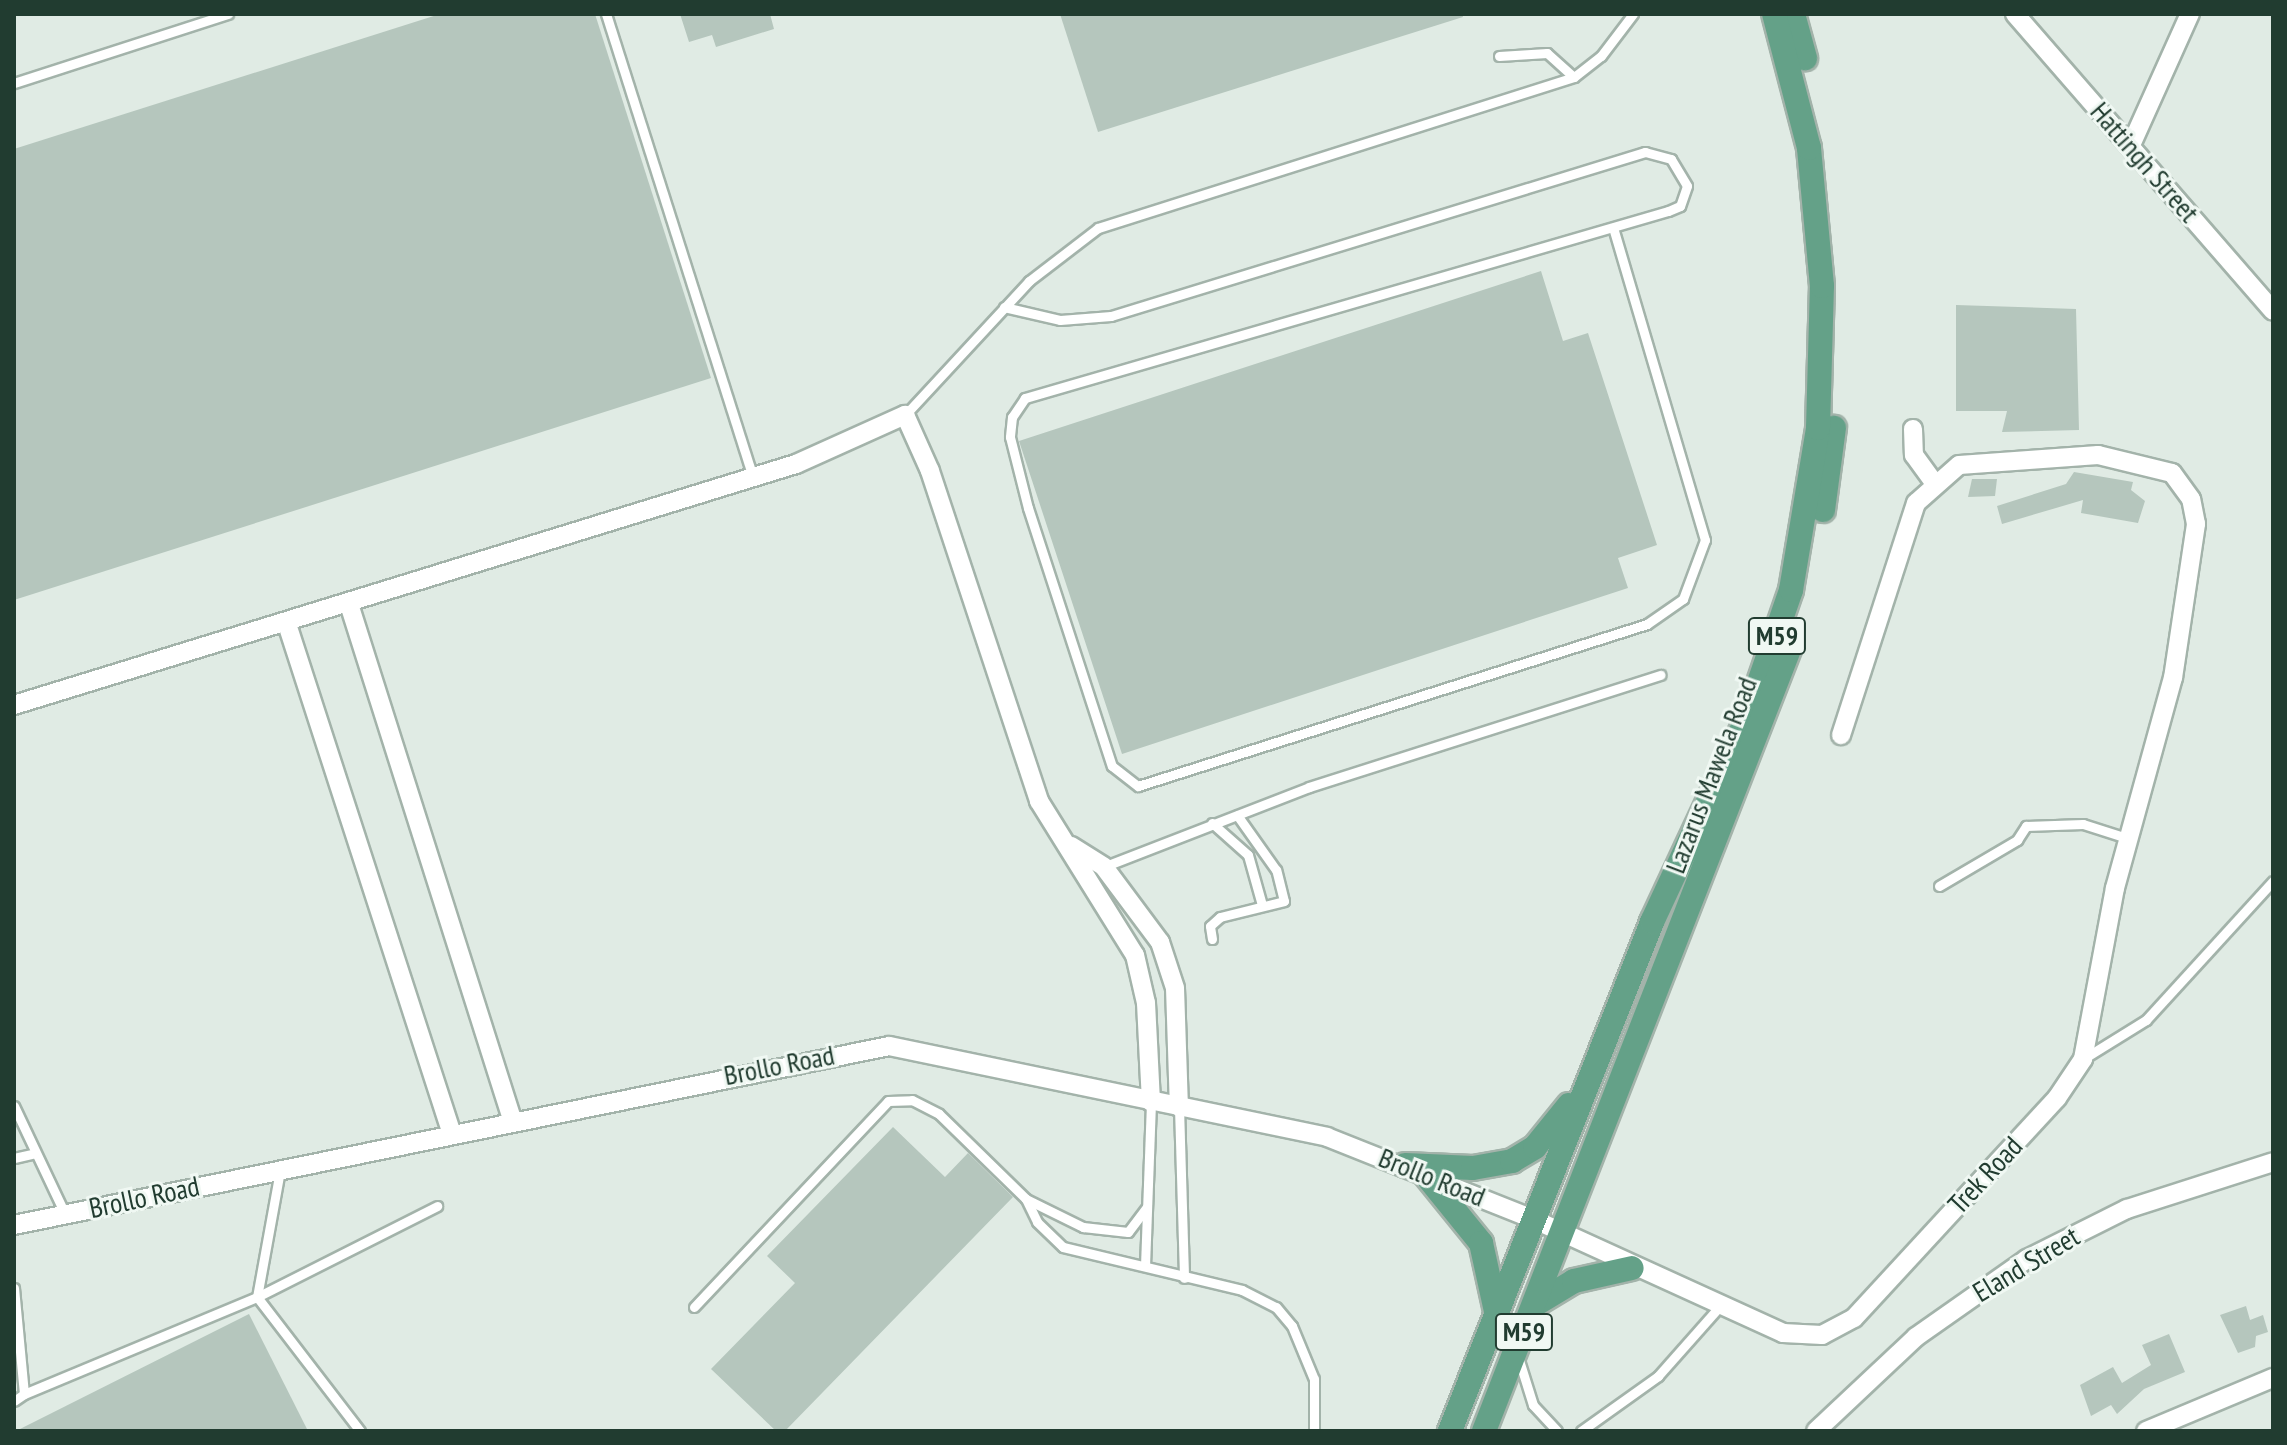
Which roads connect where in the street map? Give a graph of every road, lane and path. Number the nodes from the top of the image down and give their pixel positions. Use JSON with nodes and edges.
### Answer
{"nodes":[{"id":1,"x":228,"y":14,"type":"edge"},
{"id":2,"x":606,"y":14,"type":"edge"},
{"id":3,"x":1633,"y":14,"type":"edge"},
{"id":4,"x":1774,"y":14,"type":"edge"},
{"id":5,"x":1793,"y":14,"type":"edge"},
{"id":6,"x":2015,"y":14,"type":"edge"},
{"id":7,"x":2190,"y":14,"type":"edge"},
{"id":8,"x":1499,"y":56,"type":"dead end"},
{"id":9,"x":1574,"y":77,"type":"junction"},
{"id":10,"x":14,"y":83,"type":"edge"},
{"id":11,"x":2131,"y":145,"type":"junction"},
{"id":12,"x":1613,"y":228,"type":"junction"},
{"id":13,"x":1004,"y":307,"type":"junction"},
{"id":14,"x":2273,"y":311,"type":"edge"},
{"id":15,"x":905,"y":415,"type":"junction"},
{"id":16,"x":1913,"y":429,"type":"dead end"},
{"id":17,"x":753,"y":477,"type":"junction"},
{"id":18,"x":1934,"y":483,"type":"junction"},
{"id":19,"x":349,"y":604,"type":"junction"},
{"id":20,"x":287,"y":624,"type":"junction"},
{"id":21,"x":1661,"y":675,"type":"dead end"},
{"id":22,"x":14,"y":705,"type":"edge"},
{"id":23,"x":1841,"y":735,"type":"dead end"},
{"id":24,"x":1237,"y":815,"type":"junction"},
{"id":25,"x":1212,"y":823,"type":"junction"},
{"id":26,"x":2127,"y":838,"type":"junction"},
{"id":27,"x":1071,"y":846,"type":"junction"},
{"id":28,"x":1104,"y":867,"type":"junction"},
{"id":29,"x":1082,"y":879,"type":"junction"},
{"id":30,"x":2273,"y":881,"type":"edge"},
{"id":31,"x":1939,"y":886,"type":"dead end"},
{"id":32,"x":1262,"y":905,"type":"junction"},
{"id":33,"x":1212,"y":939,"type":"dead end"},
{"id":34,"x":2083,"y":1059,"type":"junction"},
{"id":35,"x":1593,"y":1065,"type":"junction"},
{"id":36,"x":1151,"y":1102,"type":"junction"},
{"id":37,"x":14,"y":1106,"type":"edge"},
{"id":38,"x":1179,"y":1107,"type":"junction"},
{"id":39,"x":512,"y":1119,"type":"junction"},
{"id":40,"x":451,"y":1131,"type":"junction"},
{"id":41,"x":35,"y":1153,"type":"junction"},
{"id":42,"x":14,"y":1158,"type":"edge"},
{"id":43,"x":2273,"y":1162,"type":"edge"},
{"id":44,"x":280,"y":1168,"type":"junction"},
{"id":45,"x":1415,"y":1170,"type":"junction"},
{"id":46,"x":1026,"y":1199,"type":"junction"},
{"id":47,"x":437,"y":1206,"type":"dead end"},
{"id":48,"x":1147,"y":1207,"type":"junction"},
{"id":49,"x":65,"y":1214,"type":"junction"},
{"id":50,"x":1533,"y":1219,"type":"junction"},
{"id":51,"x":14,"y":1225,"type":"edge"},
{"id":52,"x":1563,"y":1233,"type":"junction"},
{"id":53,"x":1145,"y":1266,"type":"junction"},
{"id":54,"x":1632,"y":1268,"type":"junction"},
{"id":55,"x":1184,"y":1278,"type":"junction"},
{"id":56,"x":14,"y":1288,"type":"edge"},
{"id":57,"x":257,"y":1297,"type":"junction"},
{"id":58,"x":1536,"y":1304,"type":"junction"},
{"id":59,"x":694,"y":1307,"type":"dead end"},
{"id":60,"x":1719,"y":1307,"type":"junction"},
{"id":61,"x":1497,"y":1317,"type":"junction"},
{"id":62,"x":1518,"y":1349,"type":"junction"},
{"id":63,"x":2273,"y":1378,"type":"edge"},
{"id":64,"x":24,"y":1394,"type":"junction"},
{"id":65,"x":14,"y":1401,"type":"edge"},
{"id":66,"x":360,"y":1431,"type":"edge"},
{"id":67,"x":1314,"y":1431,"type":"edge"},
{"id":68,"x":1450,"y":1431,"type":"edge"},
{"id":69,"x":1484,"y":1431,"type":"edge"},
{"id":70,"x":1557,"y":1431,"type":"edge"},
{"id":71,"x":1581,"y":1431,"type":"edge"},
{"id":72,"x":1816,"y":1431,"type":"edge"},
{"id":73,"x":2146,"y":1431,"type":"edge"}],
"edges":[{"from":1,"to":10,"type":"lane"},
{"from":2,"to":17,"type":"lane"},
{"from":3,"to":9,"type":"lane"},
{"from":4,"to":35,"type":"main road","name":"Lazarus Mawela Road","number":"M59"},
{"from":5,"to":52,"type":"main road","name":"Lazarus Mawela Road","number":"M59"},
{"from":6,"to":11,"type":"street","name":"Hattingh Street"},
{"from":7,"to":11,"type":"street"},
{"from":8,"to":9,"type":"lane"},
{"from":9,"to":13,"type":"lane"},
{"from":11,"to":14,"type":"street","name":"Hattingh Street"},
{"from":12,"to":12,"type":"lane"},
{"from":12,"to":13,"type":"lane"},
{"from":13,"to":15,"type":"lane"},
{"from":15,"to":17,"type":"street"},
{"from":15,"to":27,"type":"street"},
{"from":16,"to":18,"type":"street"},
{"from":17,"to":19,"type":"street"},
{"from":18,"to":23,"type":"street"},
{"from":18,"to":26,"type":"street","name":"Trek Road"},
{"from":19,"to":20,"type":"street"},
{"from":19,"to":39,"type":"street"},
{"from":20,"to":22,"type":"street"},
{"from":20,"to":40,"type":"street"},
{"from":21,"to":24,"type":"lane"},
{"from":24,"to":25,"type":"lane"},
{"from":24,"to":32,"type":"lane"},
{"from":25,"to":28,"type":"lane"},
{"from":25,"to":32,"type":"lane"},
{"from":26,"to":31,"type":"lane"},
{"from":26,"to":34,"type":"street","name":"Trek Road"},
{"from":27,"to":28,"type":"street"},
{"from":27,"to":29,"type":"street"},
{"from":28,"to":29,"type":"lane"},
{"from":28,"to":38,"type":"street"},
{"from":29,"to":36,"type":"street"},
{"from":30,"to":34,"type":"lane"},
{"from":32,"to":33,"type":"lane"},
{"from":34,"to":60,"type":"street","name":"Trek Road"},
{"from":35,"to":45,"type":"main road"},
{"from":35,"to":50,"type":"main road","name":"Lazarus Mawela Road","number":"M59"},
{"from":36,"to":38,"type":"street","name":"Brollo Road"},
{"from":36,"to":39,"type":"street","name":"Brollo Road"},
{"from":36,"to":48,"type":"lane"},
{"from":37,"to":41,"type":"lane"},
{"from":38,"to":45,"type":"street","name":"Brollo Road"},
{"from":38,"to":55,"type":"lane"},
{"from":39,"to":40,"type":"street","name":"Brollo Road"},
{"from":40,"to":44,"type":"street","name":"Brollo Road"},
{"from":41,"to":42,"type":"lane"},
{"from":41,"to":49,"type":"lane"},
{"from":43,"to":72,"type":"street","name":"Eland Street"},
{"from":44,"to":49,"type":"street","name":"Brollo Road"},
{"from":44,"to":57,"type":"lane"},
{"from":45,"to":50,"type":"street","name":"Brollo Road"},
{"from":45,"to":61,"type":"main road"},
{"from":46,"to":48,"type":"lane"},
{"from":46,"to":53,"type":"lane"},
{"from":46,"to":59,"type":"lane"},
{"from":47,"to":57,"type":"lane"},
{"from":48,"to":53,"type":"lane"},
{"from":49,"to":51,"type":"street","name":"Brollo Road"},
{"from":50,"to":52,"type":"street","name":"Trek Road"},
{"from":50,"to":61,"type":"main road","number":"M59"},
{"from":52,"to":54,"type":"street","name":"Trek Road"},
{"from":52,"to":58,"type":"main road","name":"Lazarus Mawela Road","number":"M59"},
{"from":53,"to":55,"type":"lane"},
{"from":54,"to":58,"type":"main road"},
{"from":54,"to":60,"type":"street","name":"Trek Road"},
{"from":55,"to":67,"type":"lane"},
{"from":56,"to":64,"type":"lane"},
{"from":57,"to":64,"type":"lane"},
{"from":57,"to":66,"type":"lane"},
{"from":58,"to":62,"type":"main road","name":"Lazarus Mawela Road","number":"M59"},
{"from":60,"to":71,"type":"lane"},
{"from":61,"to":68,"type":"main road","number":"M59"},
{"from":62,"to":69,"type":"main road","name":"Lazarus Mawela Road","number":"M59"},
{"from":62,"to":70,"type":"lane"},
{"from":63,"to":73,"type":"street"},
{"from":64,"to":65,"type":"lane"}]}
